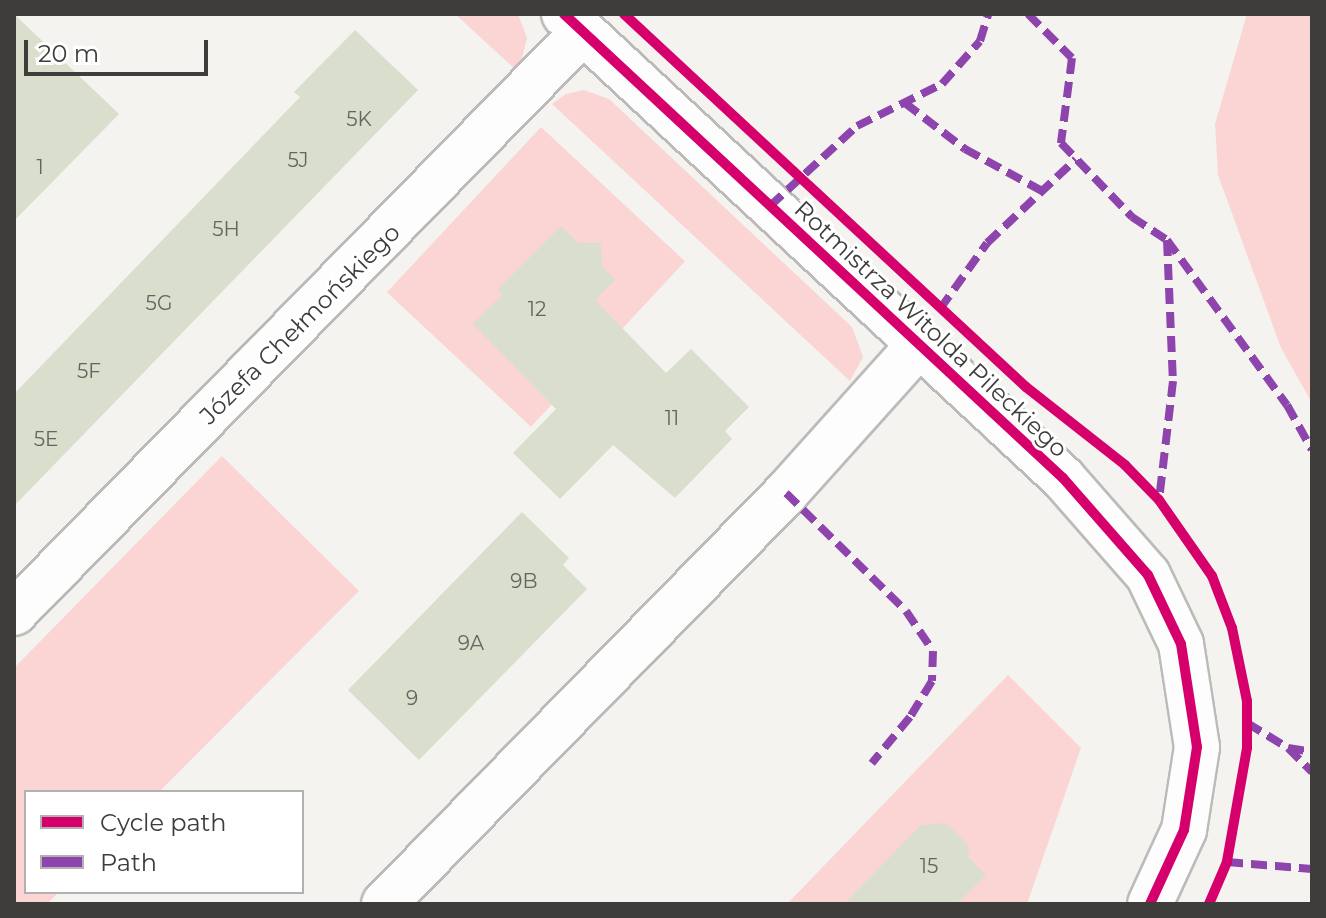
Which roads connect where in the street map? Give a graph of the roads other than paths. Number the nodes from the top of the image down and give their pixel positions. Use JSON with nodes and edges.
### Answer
{"nodes":[{"id":1,"x":574,"y":23,"type":"edge"},
{"id":2,"x":919,"y":345,"type":"junction"},
{"id":3,"x":14,"y":613,"type":"edge"},
{"id":4,"x":384,"y":904,"type":"edge"},
{"id":5,"x":1150,"y":904,"type":"edge"}],
"edges":[{"from":1,"to":2,"type":"street","name":"Rotmistrza Witolda Pileckiego"},
{"from":1,"to":3,"type":"street","name":"Józefa Chełmońskiego"},
{"from":2,"to":4,"type":"street"},
{"from":2,"to":5,"type":"street","name":"Rotmistrza Witolda Pileckiego"}]}
